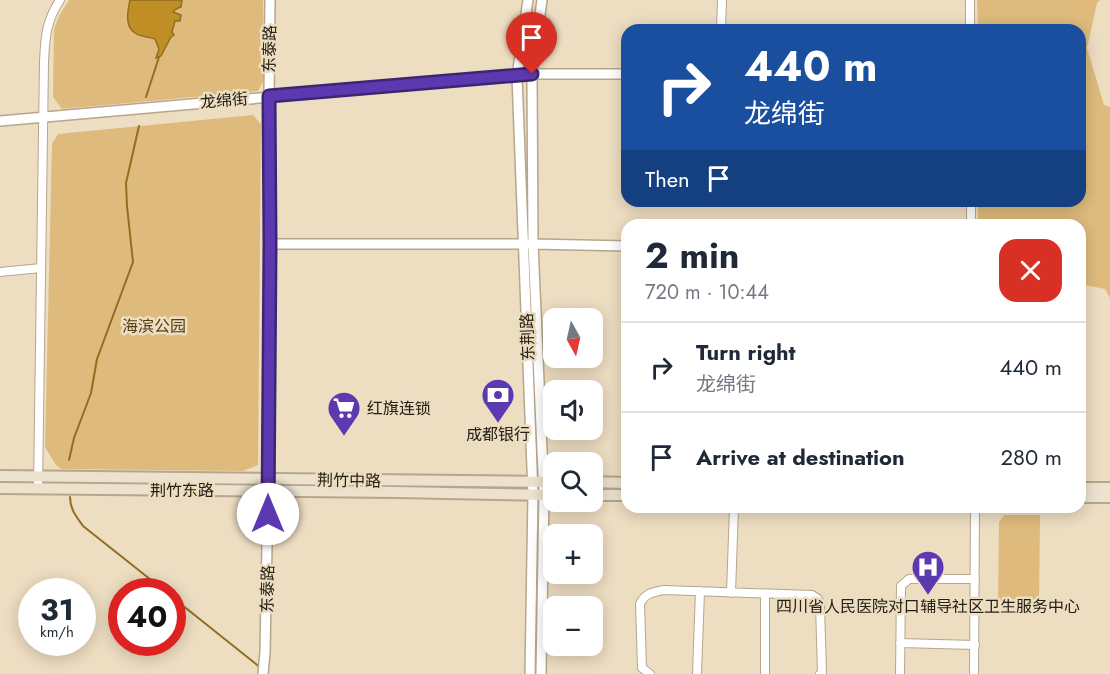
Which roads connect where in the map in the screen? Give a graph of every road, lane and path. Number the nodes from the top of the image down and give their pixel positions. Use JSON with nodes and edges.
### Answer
{"nodes":[{"id":1,"x":60,"y":0,"type":"edge"},
{"id":2,"x":270,"y":0,"type":"edge"},
{"id":3,"x":528,"y":0,"type":"edge"},
{"id":4,"x":542,"y":0,"type":"edge"},
{"id":5,"x":722,"y":0,"type":"edge"},
{"id":6,"x":970,"y":0,"type":"edge"},
{"id":7,"x":721,"y":24,"type":"edge"},
{"id":8,"x":970,"y":24,"type":"edge"},
{"id":9,"x":532,"y":74,"type":"junction"},
{"id":10,"x":621,"y":74,"type":"edge"},
{"id":11,"x":517,"y":76,"type":"junction"},
{"id":12,"x":269,"y":96,"type":"junction"},
{"id":13,"x":43,"y":117,"type":"junction"},
{"id":14,"x":0,"y":121,"type":"edge"},
{"id":15,"x":270,"y":244,"type":"junction"},
{"id":16,"x":528,"y":244,"type":"junction"},
{"id":17,"x":621,"y":246,"type":"edge"},
{"id":18,"x":41,"y":268,"type":"junction"},
{"id":19,"x":0,"y":272,"type":"edge"},
{"id":20,"x":0,"y":476,"type":"edge"},
{"id":21,"x":39,"y":476,"type":"junction"},
{"id":22,"x":543,"y":482,"type":"edge"},
{"id":23,"x":603,"y":483,"type":"edge"},
{"id":24,"x":621,"y":483,"type":"edge"},
{"id":25,"x":268,"y":485,"type":"junction"},
{"id":26,"x":0,"y":488,"type":"edge"},
{"id":27,"x":1086,"y":488,"type":"edge"},
{"id":28,"x":1110,"y":488,"type":"edge"},
{"id":29,"x":38,"y":489,"type":"junction"},
{"id":30,"x":543,"y":495,"type":"edge"},
{"id":31,"x":603,"y":495,"type":"edge"},
{"id":32,"x":621,"y":495,"type":"edge"},
{"id":33,"x":1086,"y":497,"type":"edge"},
{"id":34,"x":1110,"y":497,"type":"edge"},
{"id":35,"x":543,"y":508,"type":"edge"},
{"id":36,"x":544,"y":512,"type":"edge"},
{"id":37,"x":734,"y":513,"type":"edge"},
{"id":38,"x":975,"y":513,"type":"edge"},
{"id":39,"x":975,"y":579,"type":"junction"},
{"id":40,"x":700,"y":591,"type":"junction"},
{"id":41,"x":731,"y":593,"type":"junction"},
{"id":42,"x":765,"y":594,"type":"junction"},
{"id":43,"x":900,"y":643,"type":"junction"},
{"id":44,"x":975,"y":645,"type":"junction"},
{"id":45,"x":262,"y":674,"type":"edge"},
{"id":46,"x":530,"y":674,"type":"edge"},
{"id":47,"x":541,"y":674,"type":"edge"},
{"id":48,"x":650,"y":674,"type":"edge"},
{"id":49,"x":697,"y":674,"type":"edge"},
{"id":50,"x":765,"y":674,"type":"edge"},
{"id":51,"x":820,"y":674,"type":"edge"},
{"id":52,"x":900,"y":674,"type":"edge"},
{"id":53,"x":974,"y":674,"type":"edge"}],
"edges":[{"from":1,"to":13,"type":"street"},
{"from":2,"to":12,"type":"street","name":"东泰路"},
{"from":3,"to":11,"type":"street","name":"东荆路"},
{"from":4,"to":9,"type":"street","name":"东荆路"},
{"from":5,"to":7,"type":"street"},
{"from":6,"to":8,"type":"street"},
{"from":9,"to":10,"type":"street","name":"龙绵街"},
{"from":9,"to":11,"type":"street","name":"龙绵街"},
{"from":9,"to":16,"type":"street","name":"东荆路"},
{"from":11,"to":12,"type":"street","name":"龙绵街"},
{"from":11,"to":16,"type":"street","name":"东荆路"},
{"from":12,"to":13,"type":"street","name":"龙绵街"},
{"from":12,"to":15,"type":"street","name":"东泰路"},
{"from":13,"to":14,"type":"street","name":"龙绵街"},
{"from":13,"to":18,"type":"street"},
{"from":15,"to":16,"type":"street"},
{"from":15,"to":25,"type":"street","name":"东泰路"},
{"from":16,"to":17,"type":"street"},
{"from":16,"to":22,"type":"street","name":"东荆路"},
{"from":18,"to":19,"type":"street"},
{"from":18,"to":21,"type":"street"},
{"from":20,"to":21,"type":"main road","name":"荆竹中路"},
{"from":21,"to":25,"type":"main road","name":"荆竹中路"},
{"from":21,"to":29,"type":"street"},
{"from":22,"to":25,"type":"main road","name":"荆竹中路"},
{"from":23,"to":24,"type":"main road"},
{"from":25,"to":29,"type":"main road","name":"荆竹东路"},
{"from":25,"to":30,"type":"main road","name":"荆竹东路"},
{"from":25,"to":45,"type":"street","name":"东泰路"},
{"from":26,"to":29,"type":"main road","name":"荆竹东路"},
{"from":27,"to":28,"type":"main road"},
{"from":31,"to":32,"type":"main road"},
{"from":33,"to":34,"type":"main road"},
{"from":35,"to":46,"type":"street","name":"东荆路"},
{"from":36,"to":47,"type":"street","name":"东荆路"},
{"from":37,"to":41,"type":"street"},
{"from":38,"to":39,"type":"street"},
{"from":39,"to":43,"type":"street"},
{"from":39,"to":44,"type":"street"},
{"from":40,"to":41,"type":"street"},
{"from":40,"to":48,"type":"street"},
{"from":40,"to":49,"type":"street"},
{"from":41,"to":42,"type":"street"},
{"from":42,"to":50,"type":"street"},
{"from":42,"to":51,"type":"street"},
{"from":43,"to":44,"type":"street"},
{"from":43,"to":52,"type":"street"},
{"from":44,"to":53,"type":"street"}]}
